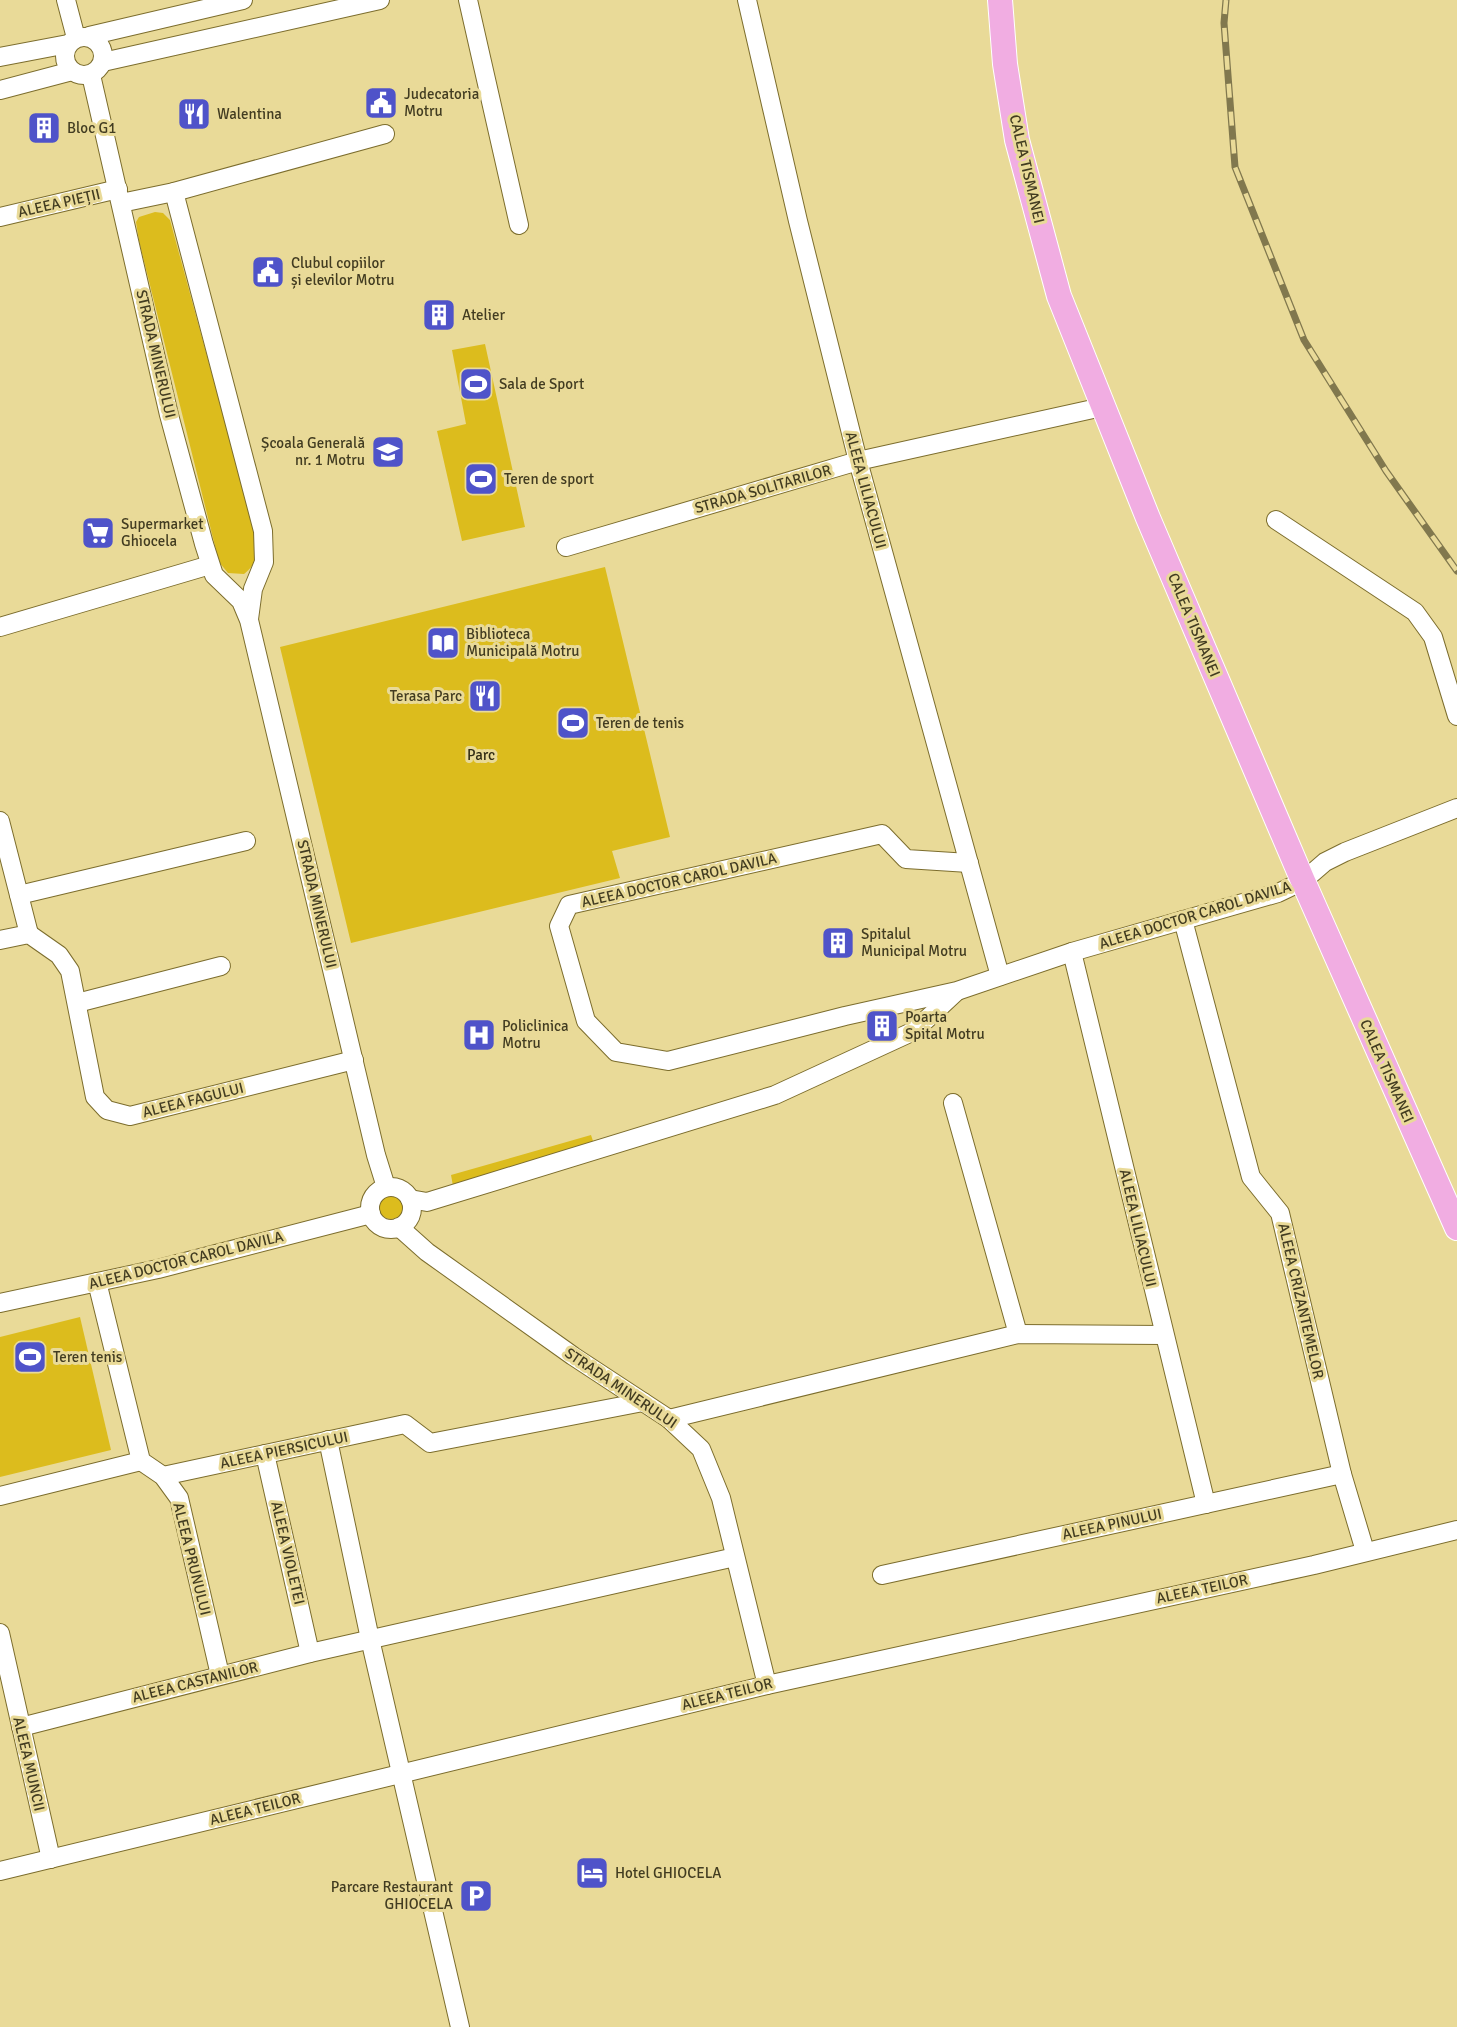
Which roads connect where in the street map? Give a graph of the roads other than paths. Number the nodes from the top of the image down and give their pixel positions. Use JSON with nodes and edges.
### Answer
{"nodes":[{"id":1,"x":66,"y":0,"type":"edge"},
{"id":2,"x":243,"y":0,"type":"edge"},
{"id":3,"x":380,"y":0,"type":"edge"},
{"id":4,"x":468,"y":0,"type":"edge"},
{"id":5,"x":747,"y":0,"type":"edge"},
{"id":6,"x":1000,"y":1,"type":"edge"},
{"id":7,"x":78,"y":39,"type":"junction"},
{"id":8,"x":0,"y":57,"type":"edge"},
{"id":9,"x":97,"y":68,"type":"junction"},
{"id":10,"x":72,"y":71,"type":"junction"},
{"id":11,"x":0,"y":90,"type":"edge"},
{"id":12,"x":385,"y":134,"type":"dead end"},
{"id":13,"x":174,"y":192,"type":"junction"},
{"id":14,"x":119,"y":196,"type":"junction"},
{"id":15,"x":0,"y":217,"type":"edge"},
{"id":16,"x":519,"y":225,"type":"dead end"},
{"id":17,"x":1102,"y":407,"type":"junction"},
{"id":18,"x":858,"y":461,"type":"junction"},
{"id":19,"x":1276,"y":520,"type":"dead end"},
{"id":20,"x":566,"y":547,"type":"dead end"},
{"id":21,"x":210,"y":565,"type":"junction"},
{"id":22,"x":249,"y":620,"type":"junction"},
{"id":23,"x":0,"y":627,"type":"edge"},
{"id":24,"x":1457,"y":716,"type":"edge"},
{"id":25,"x":1457,"y":808,"type":"edge"},
{"id":26,"x":0,"y":821,"type":"edge"},
{"id":27,"x":246,"y":841,"type":"dead end"},
{"id":28,"x":969,"y":863,"type":"junction"},
{"id":29,"x":1303,"y":881,"type":"junction"},
{"id":30,"x":19,"y":895,"type":"junction"},
{"id":31,"x":1183,"y":920,"type":"junction"},
{"id":32,"x":28,"y":934,"type":"junction"},
{"id":33,"x":0,"y":940,"type":"edge"},
{"id":34,"x":1072,"y":952,"type":"junction"},
{"id":35,"x":221,"y":966,"type":"dead end"},
{"id":36,"x":1000,"y":976,"type":"junction"},
{"id":37,"x":957,"y":991,"type":"junction"},
{"id":38,"x":77,"y":1003,"type":"junction"},
{"id":39,"x":354,"y":1060,"type":"junction"},
{"id":40,"x":953,"y":1103,"type":"dead end"},
{"id":41,"x":386,"y":1187,"type":"junction"},
{"id":42,"x":410,"y":1199,"type":"junction"},
{"id":43,"x":371,"y":1214,"type":"junction"},
{"id":44,"x":399,"y":1227,"type":"junction"},
{"id":45,"x":1457,"y":1228,"type":"edge"},
{"id":46,"x":97,"y":1282,"type":"junction"},
{"id":47,"x":0,"y":1303,"type":"edge"},
{"id":48,"x":1018,"y":1334,"type":"junction"},
{"id":49,"x":1164,"y":1335,"type":"junction"},
{"id":50,"x":643,"y":1402,"type":"junction"},
{"id":51,"x":669,"y":1419,"type":"junction"},
{"id":52,"x":328,"y":1440,"type":"junction"},
{"id":53,"x":266,"y":1454,"type":"junction"},
{"id":54,"x":141,"y":1461,"type":"junction"},
{"id":55,"x":1342,"y":1474,"type":"junction"},
{"id":56,"x":163,"y":1476,"type":"junction"},
{"id":57,"x":0,"y":1496,"type":"edge"},
{"id":58,"x":1206,"y":1504,"type":"junction"},
{"id":59,"x":1457,"y":1530,"type":"edge"},
{"id":60,"x":1365,"y":1551,"type":"junction"},
{"id":61,"x":735,"y":1557,"type":"junction"},
{"id":62,"x":882,"y":1575,"type":"dead end"},
{"id":63,"x":0,"y":1633,"type":"edge"},
{"id":64,"x":370,"y":1639,"type":"junction"},
{"id":65,"x":310,"y":1653,"type":"junction"},
{"id":66,"x":220,"y":1675,"type":"junction"},
{"id":67,"x":766,"y":1684,"type":"junction"},
{"id":68,"x":21,"y":1727,"type":"junction"},
{"id":69,"x":402,"y":1773,"type":"junction"},
{"id":70,"x":51,"y":1859,"type":"junction"},
{"id":71,"x":0,"y":1871,"type":"edge"},
{"id":72,"x":460,"y":2027,"type":"edge"}],
"edges":[{"from":1,"to":7,"type":"street"},
{"from":2,"to":7,"type":"street"},
{"from":3,"to":9,"type":"street"},
{"from":4,"to":16,"type":"street"},
{"from":5,"to":18,"type":"street","name":"ALEEA LILIACULUI"},
{"from":6,"to":17,"type":"main road","name":"CALEA TISMANEI"},
{"from":7,"to":8,"type":"street"},
{"from":7,"to":9,"type":"street","name":"STRADA MINERULUI"},
{"from":7,"to":10,"type":"street"},
{"from":9,"to":10,"type":"street"},
{"from":9,"to":14,"type":"street","name":"STRADA MINERULUI"},
{"from":10,"to":11,"type":"street"},
{"from":12,"to":13,"type":"street","name":"ALEEA PIEȚII"},
{"from":13,"to":14,"type":"street","name":"ALEEA PIEȚII"},
{"from":13,"to":22,"type":"street","name":"STRADA MINERULUI"},
{"from":14,"to":15,"type":"street","name":"ALEEA PIEȚII"},
{"from":14,"to":21,"type":"street","name":"STRADA MINERULUI"},
{"from":17,"to":18,"type":"street","name":"STRADA SOLITARILOR"},
{"from":17,"to":29,"type":"main road","name":"CALEA TISMANEI"},
{"from":18,"to":20,"type":"street","name":"STRADA SOLITARILOR"},
{"from":18,"to":28,"type":"street","name":"ALEEA LILIACULUI"},
{"from":19,"to":24,"type":"street"},
{"from":21,"to":22,"type":"street","name":"STRADA MINERULUI"},
{"from":21,"to":23,"type":"street"},
{"from":22,"to":39,"type":"street","name":"STRADA MINERULUI"},
{"from":25,"to":29,"type":"street","name":"ALEEA DOCTOR CAROL DAVILA"},
{"from":26,"to":30,"type":"street"},
{"from":27,"to":30,"type":"street"},
{"from":28,"to":36,"type":"street","name":"ALEEA LILIACULUI"},
{"from":28,"to":37,"type":"street","name":"ALEEA DOCTOR CAROL DAVILA"},
{"from":29,"to":31,"type":"street","name":"ALEEA DOCTOR CAROL DAVILA"},
{"from":29,"to":45,"type":"main road","name":"CALEA TISMANEI"},
{"from":30,"to":32,"type":"street"},
{"from":31,"to":34,"type":"street","name":"ALEEA DOCTOR CAROL DAVILA"},
{"from":31,"to":55,"type":"street","name":"ALEEA CRIZANTEMELOR"},
{"from":32,"to":33,"type":"street"},
{"from":32,"to":38,"type":"street","name":"ALEEA FAGULUI"},
{"from":34,"to":36,"type":"street","name":"ALEEA DOCTOR CAROL DAVILA"},
{"from":34,"to":49,"type":"street","name":"ALEEA LILIACULUI"},
{"from":35,"to":38,"type":"street"},
{"from":36,"to":37,"type":"street","name":"ALEEA DOCTOR CAROL DAVILA"},
{"from":37,"to":42,"type":"street","name":"ALEEA DOCTOR CAROL DAVILA"},
{"from":38,"to":39,"type":"street","name":"ALEEA FAGULUI"},
{"from":39,"to":41,"type":"street","name":"STRADA MINERULUI"},
{"from":40,"to":48,"type":"street"},
{"from":41,"to":42,"type":"street"},
{"from":41,"to":43,"type":"street"},
{"from":42,"to":44,"type":"street"},
{"from":43,"to":44,"type":"street"},
{"from":43,"to":46,"type":"street","name":"ALEEA DOCTOR CAROL DAVILA"},
{"from":44,"to":50,"type":"street","name":"STRADA MINERULUI"},
{"from":46,"to":47,"type":"street","name":"ALEEA DOCTOR CAROL DAVILA"},
{"from":46,"to":54,"type":"street"},
{"from":48,"to":49,"type":"street"},
{"from":48,"to":51,"type":"street"},
{"from":49,"to":58,"type":"street","name":"ALEEA LILIACULUI"},
{"from":50,"to":51,"type":"street","name":"STRADA MINERULUI"},
{"from":50,"to":52,"type":"street","name":"ALEEA PIERSICULUI"},
{"from":51,"to":61,"type":"street","name":"STRADA MINERULUI"},
{"from":52,"to":53,"type":"street","name":"ALEEA PIERSICULUI"},
{"from":52,"to":64,"type":"street"},
{"from":53,"to":56,"type":"street","name":"ALEEA PIERSICULUI"},
{"from":53,"to":65,"type":"street","name":"ALEEA VIOLETEI"},
{"from":54,"to":56,"type":"street","name":"ALEEA PRUNULUI"},
{"from":54,"to":57,"type":"street"},
{"from":55,"to":58,"type":"street","name":"ALEEA PINULUI"},
{"from":55,"to":60,"type":"street","name":"ALEEA CRIZANTEMELOR"},
{"from":56,"to":66,"type":"street","name":"ALEEA PRUNULUI"},
{"from":58,"to":62,"type":"street","name":"ALEEA PINULUI"},
{"from":59,"to":60,"type":"street","name":"ALEEA TEILOR"},
{"from":60,"to":67,"type":"street","name":"ALEEA TEILOR"},
{"from":61,"to":64,"type":"street","name":"ALEEA CASTANILOR"},
{"from":61,"to":67,"type":"street","name":"STRADA MINERULUI"},
{"from":63,"to":68,"type":"street","name":"ALEEA MUNCII"},
{"from":64,"to":65,"type":"street","name":"ALEEA CASTANILOR"},
{"from":64,"to":69,"type":"street"},
{"from":65,"to":66,"type":"street","name":"ALEEA CASTANILOR"},
{"from":66,"to":68,"type":"street","name":"ALEEA CASTANILOR"},
{"from":67,"to":69,"type":"street","name":"ALEEA TEILOR"},
{"from":68,"to":70,"type":"street","name":"ALEEA MUNCII"},
{"from":69,"to":70,"type":"street","name":"ALEEA TEILOR"},
{"from":69,"to":72,"type":"street"},
{"from":70,"to":71,"type":"street","name":"ALEEA TEILOR"}]}
